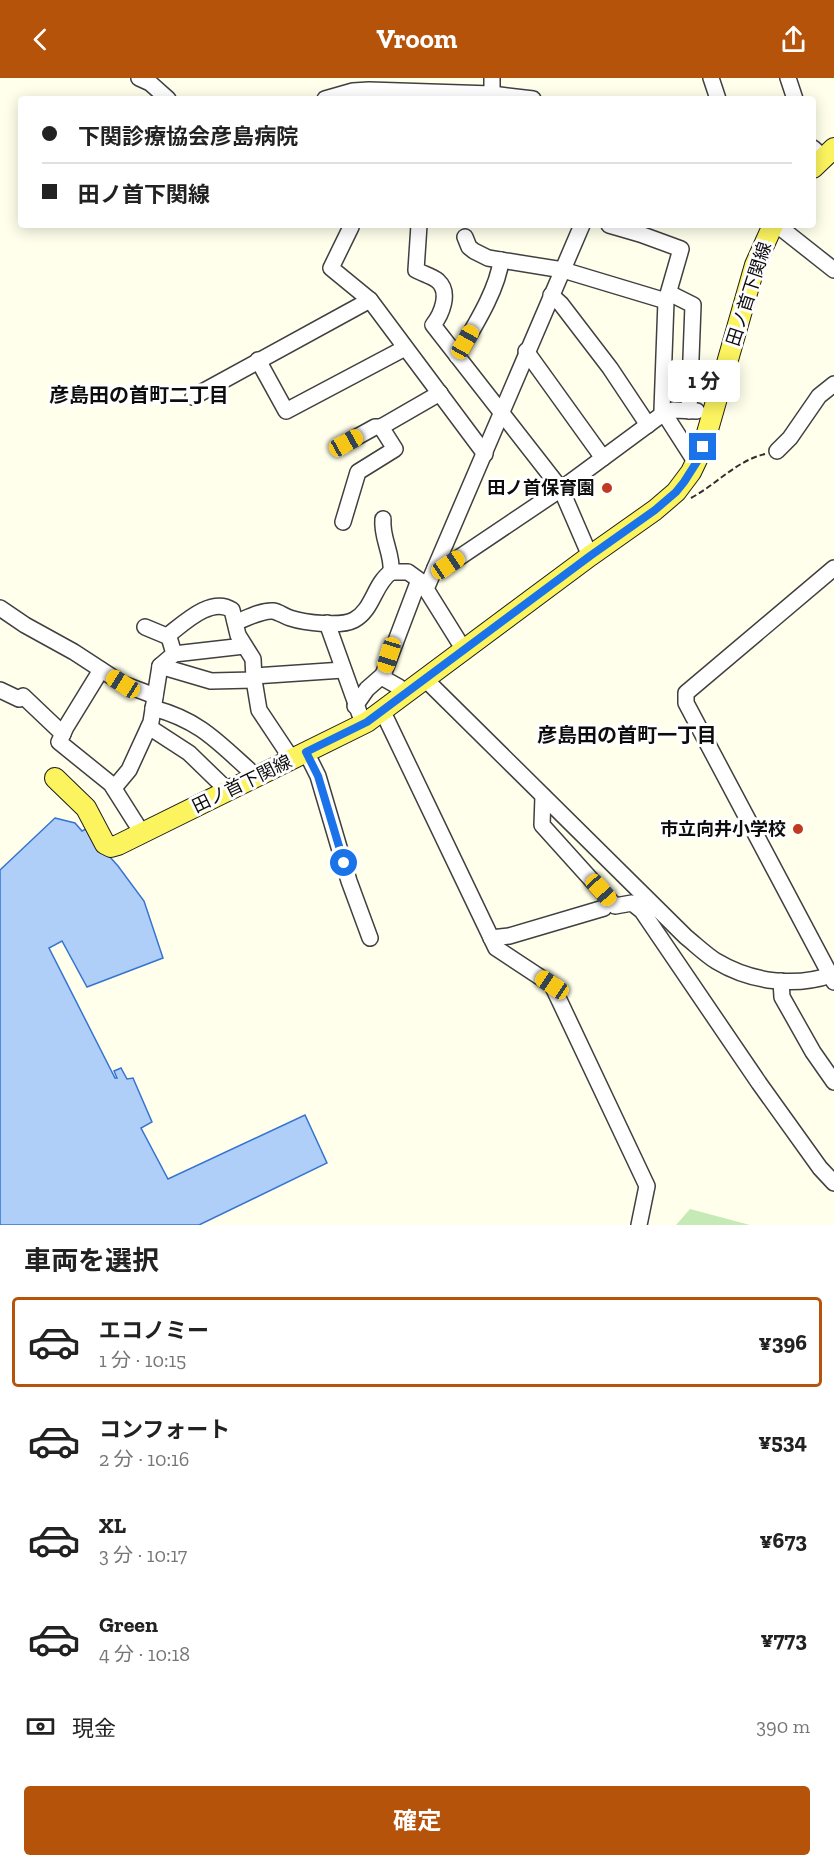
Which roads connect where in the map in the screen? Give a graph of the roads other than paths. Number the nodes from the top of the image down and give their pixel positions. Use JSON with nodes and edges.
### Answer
{"nodes":[{"id":1,"x":139,"y":78,"type":"edge"},
{"id":2,"x":492,"y":78,"type":"edge"},
{"id":3,"x":711,"y":78,"type":"edge"},
{"id":4,"x":788,"y":78,"type":"edge"},
{"id":5,"x":492,"y":94,"type":"junction"},
{"id":6,"x":165,"y":96,"type":"edge"},
{"id":7,"x":334,"y":96,"type":"edge"},
{"id":8,"x":508,"y":96,"type":"edge"},
{"id":9,"x":717,"y":96,"type":"edge"},
{"id":10,"x":794,"y":96,"type":"edge"},
{"id":11,"x":351,"y":228,"type":"edge"},
{"id":12,"x":418,"y":228,"type":"edge"},
{"id":13,"x":581,"y":228,"type":"edge"},
{"id":14,"x":619,"y":228,"type":"edge"},
{"id":15,"x":774,"y":228,"type":"edge"},
{"id":16,"x":779,"y":228,"type":"edge"},
{"id":17,"x":465,"y":237,"type":"dead end"},
{"id":18,"x":501,"y":260,"type":"junction"},
{"id":19,"x":563,"y":270,"type":"junction"},
{"id":20,"x":834,"y":270,"type":"edge"},
{"id":21,"x":551,"y":295,"type":"junction"},
{"id":22,"x":668,"y":297,"type":"junction"},
{"id":23,"x":370,"y":300,"type":"junction"},
{"id":24,"x":405,"y":348,"type":"junction"},
{"id":25,"x":526,"y":351,"type":"junction"},
{"id":26,"x":457,"y":356,"type":"junction"},
{"id":27,"x":258,"y":360,"type":"junction"},
{"id":28,"x":834,"y":384,"type":"edge"},
{"id":29,"x":440,"y":393,"type":"junction"},
{"id":30,"x":193,"y":397,"type":"dead end"},
{"id":31,"x":502,"y":413,"type":"junction"},
{"id":32,"x":664,"y":413,"type":"junction"},
{"id":33,"x":648,"y":425,"type":"junction"},
{"id":34,"x":381,"y":427,"type":"junction"},
{"id":35,"x":346,"y":443,"type":"dead end"},
{"id":36,"x":777,"y":451,"type":"road end"},
{"id":37,"x":485,"y":453,"type":"junction"},
{"id":38,"x":603,"y":458,"type":"junction"},
{"id":39,"x":696,"y":463,"type":"junction"},
{"id":40,"x":561,"y":489,"type":"junction"},
{"id":41,"x":383,"y":519,"type":"dead end"},
{"id":42,"x":343,"y":522,"type":"dead end"},
{"id":43,"x":590,"y":556,"type":"junction"},
{"id":44,"x":435,"y":568,"type":"junction"},
{"id":45,"x":834,"y":568,"type":"edge"},
{"id":46,"x":391,"y":572,"type":"junction"},
{"id":47,"x":0,"y":608,"type":"edge"},
{"id":48,"x":235,"y":621,"type":"junction"},
{"id":49,"x":327,"y":623,"type":"junction"},
{"id":50,"x":145,"y":627,"type":"dead end"},
{"id":51,"x":167,"y":636,"type":"junction"},
{"id":52,"x":244,"y":646,"type":"junction"},
{"id":53,"x":464,"y":650,"type":"junction"},
{"id":54,"x":174,"y":654,"type":"junction"},
{"id":55,"x":160,"y":666,"type":"junction"},
{"id":56,"x":101,"y":670,"type":"junction"},
{"id":57,"x":343,"y":670,"type":"junction"},
{"id":58,"x":383,"y":675,"type":"junction"},
{"id":59,"x":254,"y":678,"type":"junction"},
{"id":60,"x":425,"y":679,"type":"junction"},
{"id":61,"x":399,"y":687,"type":"dead end"},
{"id":62,"x":0,"y":690,"type":"edge"},
{"id":63,"x":154,"y":702,"type":"junction"},
{"id":64,"x":382,"y":710,"type":"junction"},
{"id":65,"x":149,"y":727,"type":"junction"},
{"id":66,"x":61,"y":738,"type":"junction"},
{"id":67,"x":297,"y":752,"type":"junction"},
{"id":68,"x":249,"y":770,"type":"dead end"},
{"id":69,"x":55,"y":778,"type":"dead end"},
{"id":70,"x":221,"y":784,"type":"dead end"},
{"id":71,"x":114,"y":788,"type":"junction"},
{"id":72,"x":543,"y":796,"type":"junction"},
{"id":73,"x":142,"y":833,"type":"junction"},
{"id":74,"x":610,"y":907,"type":"junction"},
{"id":75,"x":370,"y":938,"type":"dead end"},
{"id":76,"x":491,"y":938,"type":"junction"},
{"id":77,"x":833,"y":977,"type":"edge"},
{"id":78,"x":781,"y":981,"type":"junction"},
{"id":79,"x":834,"y":1082,"type":"edge"},
{"id":80,"x":834,"y":1183,"type":"edge"},
{"id":81,"x":639,"y":1225,"type":"edge"}],
"edges":[{"from":1,"to":6,"type":"street"},
{"from":2,"to":5,"type":"street"},
{"from":3,"to":9,"type":"street"},
{"from":4,"to":10,"type":"street"},
{"from":5,"to":7,"type":"street"},
{"from":5,"to":8,"type":"street"},
{"from":11,"to":23,"type":"street"},
{"from":12,"to":26,"type":"street"},
{"from":13,"to":19,"type":"street"},
{"from":14,"to":22,"type":"street"},
{"from":15,"to":39,"type":"main road","name":"田ノ首下関線"},
{"from":16,"to":20,"type":"street"},
{"from":17,"to":18,"type":"street"},
{"from":18,"to":19,"type":"street"},
{"from":18,"to":26,"type":"street"},
{"from":19,"to":21,"type":"street"},
{"from":19,"to":22,"type":"street"},
{"from":21,"to":25,"type":"street"},
{"from":21,"to":33,"type":"street"},
{"from":22,"to":32,"type":"street"},
{"from":22,"to":32,"type":"street"},
{"from":23,"to":24,"type":"street"},
{"from":23,"to":27,"type":"street"},
{"from":24,"to":27,"type":"street"},
{"from":24,"to":29,"type":"street"},
{"from":25,"to":31,"type":"street"},
{"from":25,"to":38,"type":"street"},
{"from":26,"to":31,"type":"street"},
{"from":27,"to":30,"type":"street"},
{"from":28,"to":36,"type":"street"},
{"from":29,"to":34,"type":"street"},
{"from":29,"to":37,"type":"street"},
{"from":31,"to":37,"type":"street"},
{"from":31,"to":40,"type":"street"},
{"from":32,"to":33,"type":"street"},
{"from":32,"to":39,"type":"street"},
{"from":33,"to":38,"type":"street"},
{"from":34,"to":35,"type":"street"},
{"from":34,"to":42,"type":"street"},
{"from":37,"to":44,"type":"street"},
{"from":38,"to":40,"type":"street"},
{"from":39,"to":43,"type":"main road","name":"田ノ首下関線"},
{"from":40,"to":43,"type":"street"},
{"from":40,"to":44,"type":"street"},
{"from":41,"to":46,"type":"street"},
{"from":43,"to":53,"type":"main road","name":"田ノ首下関線"},
{"from":44,"to":53,"type":"street"},
{"from":45,"to":77,"type":"street"},
{"from":46,"to":49,"type":"street"},
{"from":46,"to":58,"type":"street"},
{"from":47,"to":56,"type":"street"},
{"from":48,"to":49,"type":"street"},
{"from":48,"to":51,"type":"street"},
{"from":48,"to":52,"type":"street"},
{"from":49,"to":57,"type":"street"},
{"from":50,"to":51,"type":"street"},
{"from":51,"to":54,"type":"street"},
{"from":52,"to":54,"type":"street"},
{"from":52,"to":59,"type":"street"},
{"from":53,"to":60,"type":"main road","name":"田ノ首下関線"},
{"from":54,"to":55,"type":"street"},
{"from":55,"to":59,"type":"street"},
{"from":55,"to":63,"type":"street"},
{"from":56,"to":63,"type":"street"},
{"from":56,"to":66,"type":"street"},
{"from":57,"to":58,"type":"street"},
{"from":57,"to":59,"type":"street"},
{"from":58,"to":61,"type":"street"},
{"from":59,"to":67,"type":"street"},
{"from":60,"to":64,"type":"main road","name":"田ノ首下関線"},
{"from":60,"to":72,"type":"street"},
{"from":62,"to":66,"type":"street"},
{"from":63,"to":65,"type":"street"},
{"from":63,"to":68,"type":"street"},
{"from":64,"to":67,"type":"main road","name":"田ノ首下関線"},
{"from":64,"to":76,"type":"street"},
{"from":65,"to":70,"type":"street"},
{"from":65,"to":71,"type":"street"},
{"from":66,"to":71,"type":"street"},
{"from":67,"to":73,"type":"main road","name":"田ノ首下関線"},
{"from":67,"to":75,"type":"street"},
{"from":69,"to":73,"type":"main road","name":"田ノ首下関線"},
{"from":71,"to":73,"type":"street"},
{"from":72,"to":74,"type":"street"},
{"from":72,"to":78,"type":"street"},
{"from":74,"to":76,"type":"street"},
{"from":74,"to":80,"type":"street"},
{"from":76,"to":81,"type":"street"},
{"from":77,"to":78,"type":"street"},
{"from":78,"to":79,"type":"street"}]}
